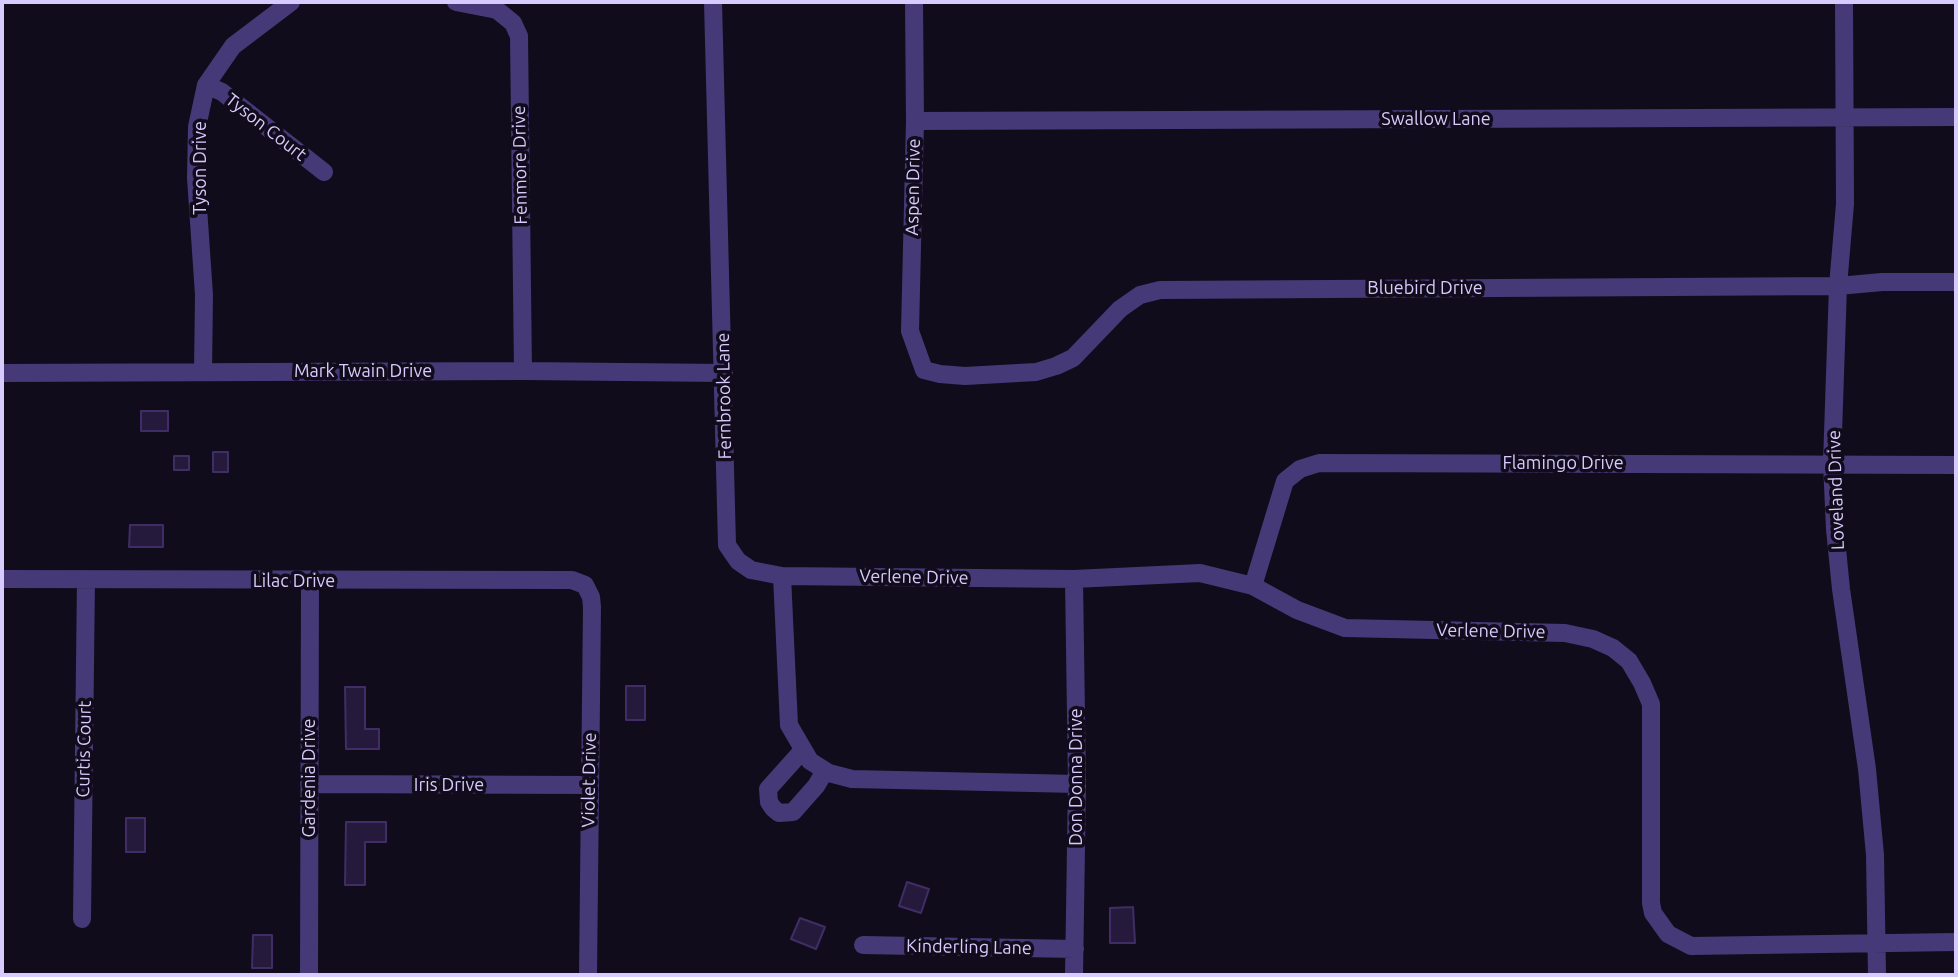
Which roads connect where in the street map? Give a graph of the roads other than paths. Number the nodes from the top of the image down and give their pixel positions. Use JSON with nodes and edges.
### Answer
{"nodes":[{"id":1,"x":291,"y":2,"type":"edge"},
{"id":2,"x":456,"y":2,"type":"edge"},
{"id":3,"x":713,"y":2,"type":"edge"},
{"id":4,"x":914,"y":2,"type":"edge"},
{"id":5,"x":1844,"y":2,"type":"edge"},
{"id":6,"x":206,"y":85,"type":"junction"},
{"id":7,"x":1956,"y":117,"type":"edge"},
{"id":8,"x":1845,"y":118,"type":"junction"},
{"id":9,"x":915,"y":121,"type":"junction"},
{"id":10,"x":324,"y":172,"type":"dead end"},
{"id":11,"x":1956,"y":282,"type":"edge"},
{"id":12,"x":1838,"y":286,"type":"junction"},
{"id":13,"x":924,"y":370,"type":"joint"},
{"id":14,"x":523,"y":371,"type":"junction"},
{"id":15,"x":203,"y":372,"type":"junction"},
{"id":16,"x":2,"y":373,"type":"edge"},
{"id":17,"x":724,"y":373,"type":"junction"},
{"id":18,"x":1832,"y":463,"type":"junction"},
{"id":19,"x":1956,"y":465,"type":"edge"},
{"id":20,"x":782,"y":576,"type":"junction"},
{"id":21,"x":2,"y":579,"type":"edge"},
{"id":22,"x":86,"y":579,"type":"junction"},
{"id":23,"x":1074,"y":579,"type":"junction"},
{"id":24,"x":310,"y":581,"type":"junction"},
{"id":25,"x":585,"y":585,"type":"joint"},
{"id":26,"x":1253,"y":586,"type":"junction"},
{"id":27,"x":803,"y":750,"type":"junction"},
{"id":28,"x":825,"y":771,"type":"junction"},
{"id":29,"x":1077,"y":784,"type":"junction"},
{"id":30,"x":309,"y":785,"type":"junction"},
{"id":31,"x":589,"y":785,"type":"junction"},
{"id":32,"x":82,"y":919,"type":"dead end"},
{"id":33,"x":1956,"y":942,"type":"edge"},
{"id":34,"x":1876,"y":943,"type":"junction"},
{"id":35,"x":863,"y":945,"type":"dead end"},
{"id":36,"x":1074,"y":949,"type":"junction"},
{"id":37,"x":309,"y":975,"type":"edge"},
{"id":38,"x":588,"y":975,"type":"edge"},
{"id":39,"x":1074,"y":975,"type":"edge"},
{"id":40,"x":1877,"y":975,"type":"edge"}],
"edges":[{"from":1,"to":6,"type":"street","name":"Tyson Drive"},
{"from":2,"to":14,"type":"street","name":"Fenmore Drive"},
{"from":3,"to":17,"type":"street","name":"Fernbrook Lane"},
{"from":4,"to":9,"type":"street","name":"Aspen Drive"},
{"from":5,"to":8,"type":"street","name":"Loveland Drive"},
{"from":6,"to":10,"type":"street","name":"Tyson Court"},
{"from":6,"to":15,"type":"street","name":"Tyson Drive"},
{"from":7,"to":8,"type":"street","name":"Swallow Lane"},
{"from":8,"to":9,"type":"street","name":"Swallow Lane"},
{"from":8,"to":12,"type":"street","name":"Loveland Drive"},
{"from":9,"to":13,"type":"street","name":"Aspen Drive"},
{"from":11,"to":12,"type":"street","name":"Bluebird Drive"},
{"from":12,"to":13,"type":"street","name":"Bluebird Drive"},
{"from":12,"to":18,"type":"street","name":"Loveland Drive"},
{"from":14,"to":15,"type":"street","name":"Mark Twain Drive"},
{"from":14,"to":17,"type":"street","name":"Mark Twain Drive"},
{"from":15,"to":16,"type":"street","name":"Mark Twain Drive"},
{"from":17,"to":20,"type":"street","name":"Fernbrook Lane"},
{"from":18,"to":19,"type":"street","name":"Flamingo Drive"},
{"from":18,"to":26,"type":"street","name":"Flamingo Drive"},
{"from":18,"to":34,"type":"street","name":"Loveland Drive"},
{"from":20,"to":23,"type":"street","name":"Verlene Drive"},
{"from":20,"to":27,"type":"street"},
{"from":21,"to":22,"type":"street","name":"Lilac Drive"},
{"from":22,"to":24,"type":"street","name":"Lilac Drive"},
{"from":22,"to":32,"type":"street","name":"Curtis Court"},
{"from":23,"to":26,"type":"street","name":"Verlene Drive"},
{"from":23,"to":29,"type":"street","name":"Don Donna Drive"},
{"from":24,"to":25,"type":"street","name":"Lilac Drive"},
{"from":24,"to":30,"type":"street","name":"Gardenia Drive"},
{"from":25,"to":31,"type":"street","name":"Violet Drive"},
{"from":26,"to":34,"type":"street","name":"Verlene Drive"},
{"from":27,"to":28,"type":"street"},
{"from":27,"to":28,"type":"street"},
{"from":28,"to":29,"type":"street"},
{"from":29,"to":36,"type":"street","name":"Don Donna Drive"},
{"from":30,"to":31,"type":"street","name":"Iris Drive"},
{"from":30,"to":37,"type":"street","name":"Gardenia Drive"},
{"from":31,"to":38,"type":"street","name":"Violet Drive"},
{"from":33,"to":34,"type":"street","name":"Verlene Drive"},
{"from":34,"to":40,"type":"street","name":"Loveland Drive"},
{"from":35,"to":36,"type":"street","name":"Kinderling Lane"},
{"from":36,"to":39,"type":"street","name":"Don Donna Drive"}]}
